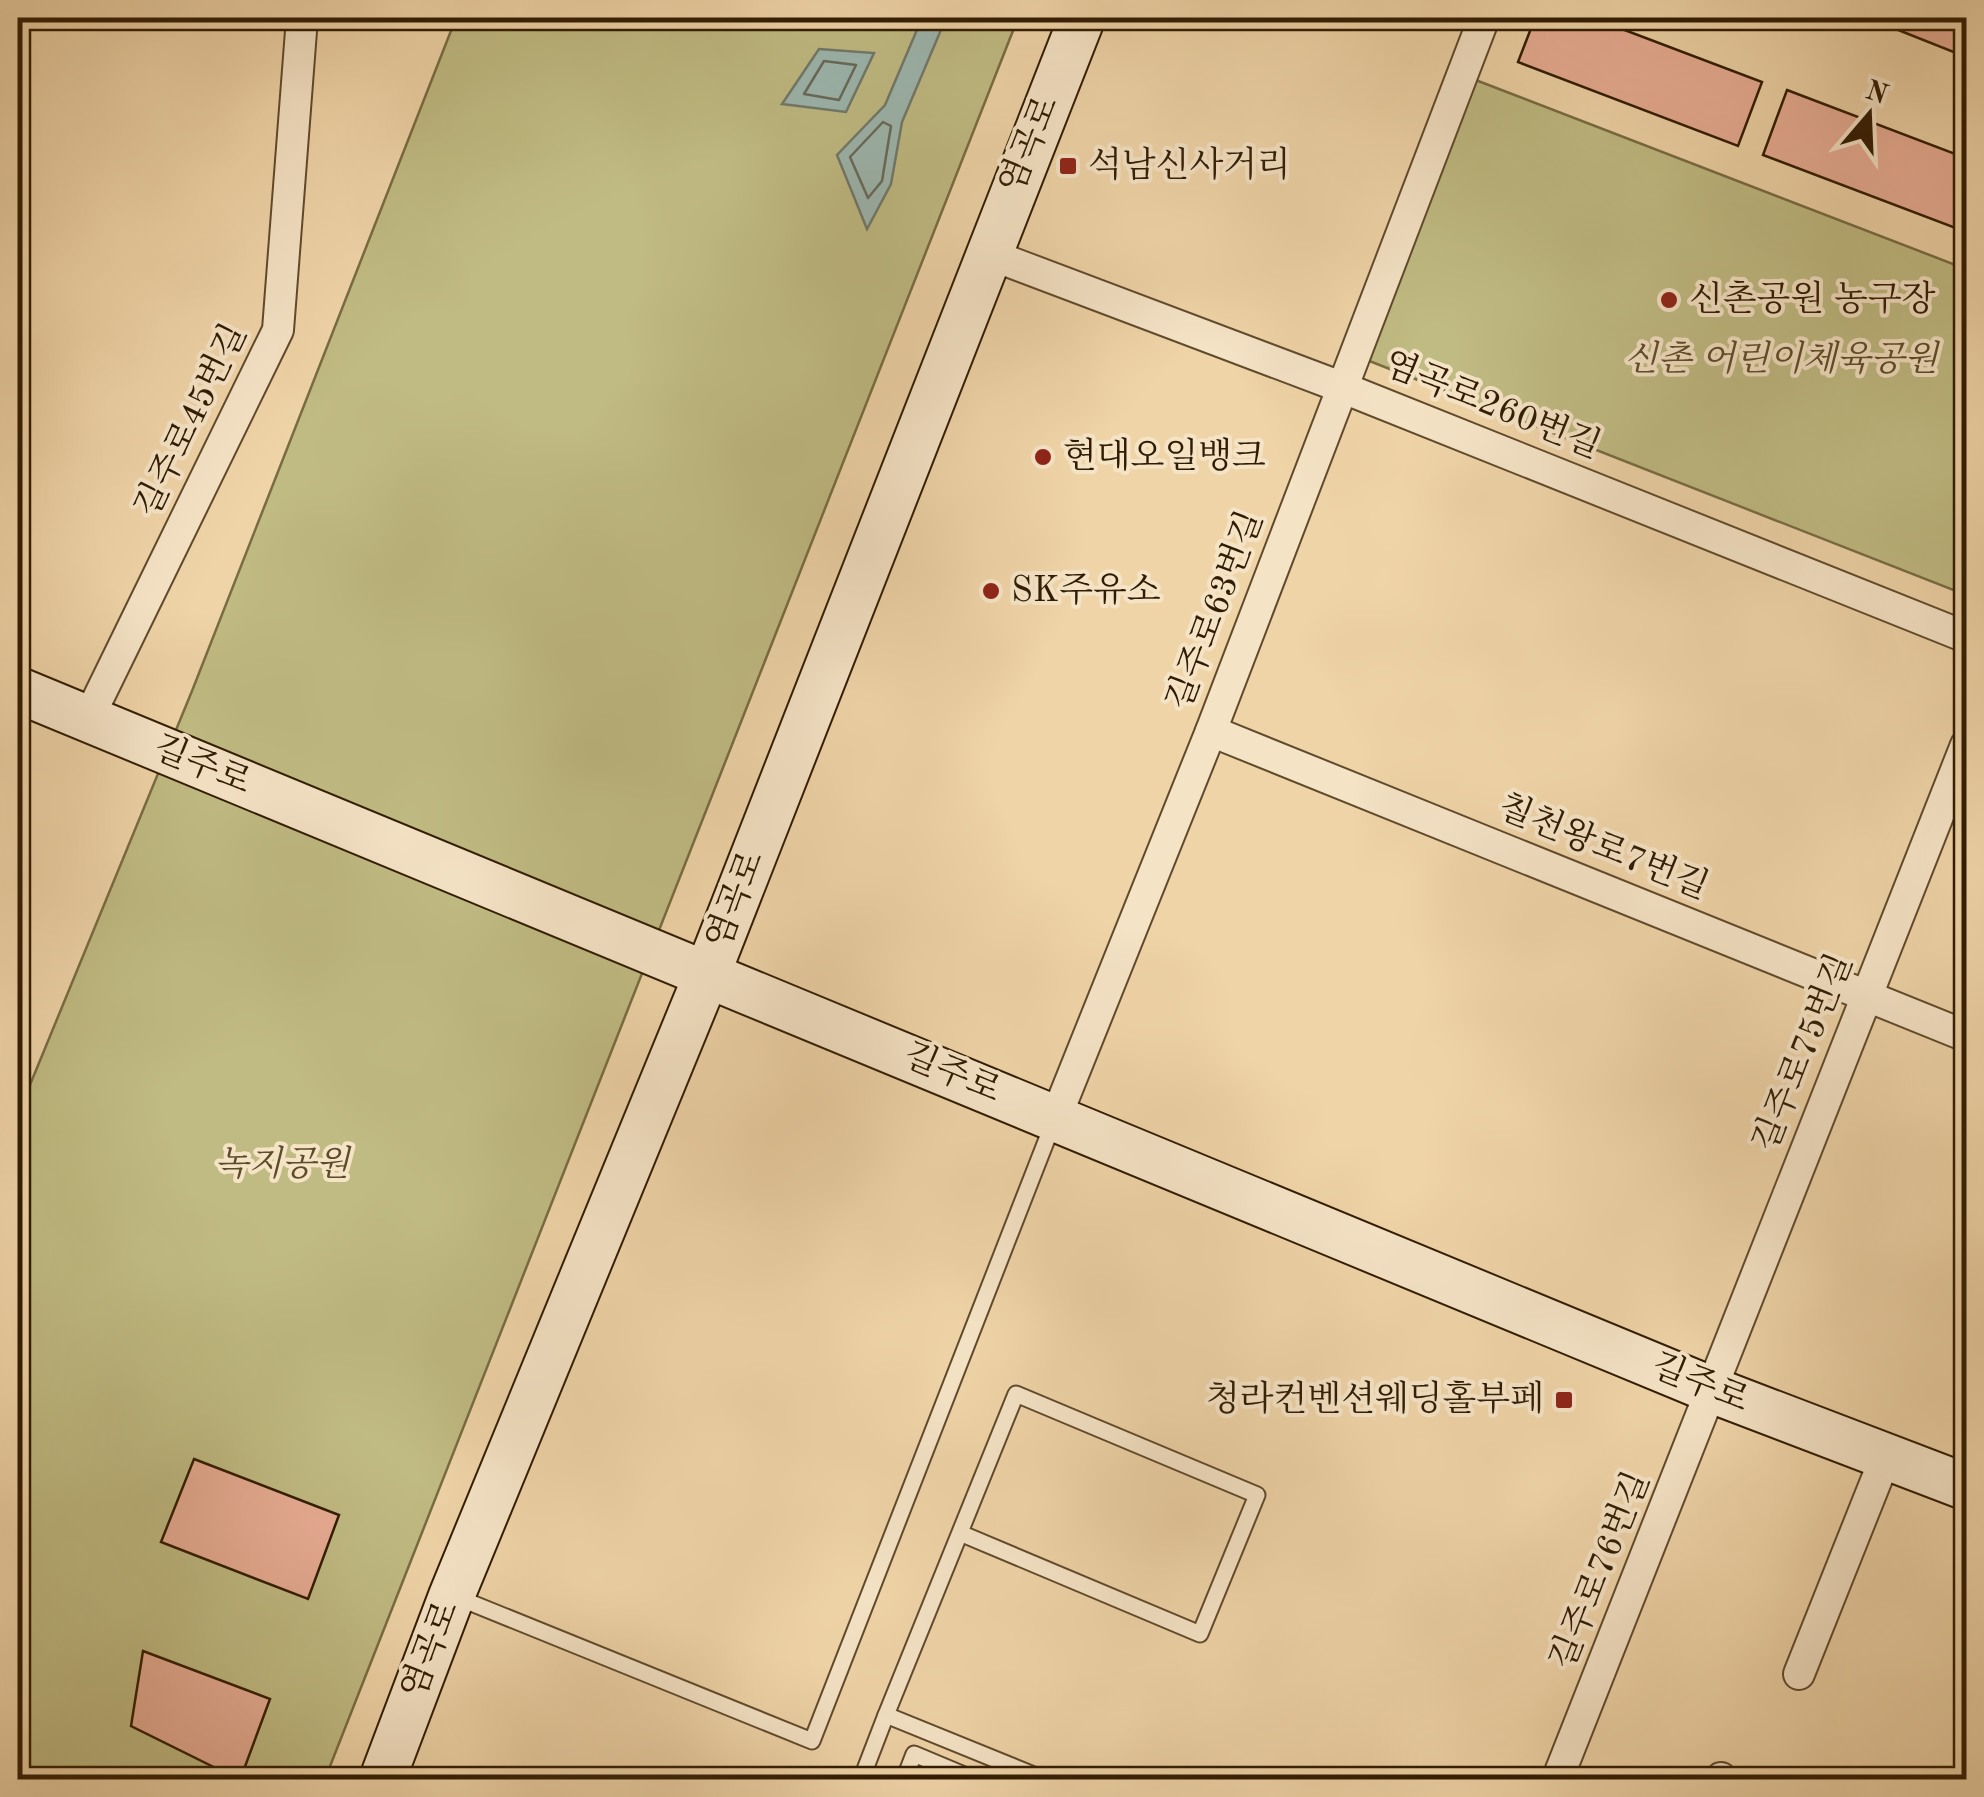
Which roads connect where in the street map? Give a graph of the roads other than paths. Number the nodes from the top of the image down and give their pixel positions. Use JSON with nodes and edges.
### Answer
{"nodes":[{"id":1,"x":302,"y":18,"type":"edge"},
{"id":2,"x":1082,"y":18,"type":"edge"},
{"id":3,"x":1484,"y":18,"type":"edge"},
{"id":4,"x":986,"y":253,"type":"junction"},
{"id":5,"x":1342,"y":387,"type":"junction"},
{"id":6,"x":1966,"y":637,"type":"edge"},
{"id":7,"x":18,"y":690,"type":"edge"},
{"id":8,"x":88,"y":719,"type":"junction"},
{"id":9,"x":1210,"y":731,"type":"junction"},
{"id":10,"x":1966,"y":745,"type":"edge"},
{"id":11,"x":708,"y":972,"type":"junction"},
{"id":12,"x":1867,"y":995,"type":"junction"},
{"id":13,"x":1966,"y":1036,"type":"edge"},
{"id":14,"x":1056,"y":1117,"type":"junction"},
{"id":15,"x":1712,"y":1390,"type":"junction"},
{"id":16,"x":1886,"y":1456,"type":"junction"},
{"id":17,"x":1966,"y":1487,"type":"edge"},
{"id":18,"x":452,"y":1595,"type":"junction"},
{"id":19,"x":1799,"y":1674,"type":"dead end"},
{"id":20,"x":886,"y":1715,"type":"junction"},
{"id":21,"x":382,"y":1780,"type":"edge"},
{"id":22,"x":861,"y":1780,"type":"edge"},
{"id":23,"x":904,"y":1780,"type":"edge"},
{"id":24,"x":976,"y":1780,"type":"edge"},
{"id":25,"x":1046,"y":1780,"type":"edge"},
{"id":26,"x":1557,"y":1780,"type":"edge"}],
"edges":[{"from":1,"to":8,"type":"street","name":"길주로45번길"},
{"from":2,"to":4,"type":"main road","name":"염곡로"},
{"from":3,"to":5,"type":"street","name":"길주로63번길"},
{"from":4,"to":5,"type":"street","name":"염곡로260번길"},
{"from":4,"to":11,"type":"main road","name":"염곡로"},
{"from":5,"to":6,"type":"street","name":"염곡로260번길"},
{"from":5,"to":9,"type":"street","name":"길주로63번길"},
{"from":7,"to":8,"type":"main road","name":"길주로"},
{"from":8,"to":11,"type":"main road","name":"길주로"},
{"from":9,"to":12,"type":"street","name":"칠천왕로7번길"},
{"from":9,"to":14,"type":"street","name":"길주로63번길"},
{"from":10,"to":12,"type":"street","name":"길주로75번길"},
{"from":11,"to":14,"type":"main road","name":"길주로"},
{"from":11,"to":18,"type":"main road","name":"염곡로"},
{"from":12,"to":13,"type":"street","name":"칠천왕로7번길"},
{"from":12,"to":15,"type":"street","name":"길주로75번길"},
{"from":14,"to":15,"type":"main road","name":"길주로"},
{"from":14,"to":18,"type":"lane"},
{"from":15,"to":16,"type":"main road","name":"길주로"},
{"from":15,"to":26,"type":"street","name":"길주로76번길"},
{"from":16,"to":17,"type":"main road","name":"길주로"},
{"from":16,"to":19,"type":"street"},
{"from":18,"to":21,"type":"main road","name":"염곡로"},
{"from":20,"to":20,"type":"lane"},
{"from":20,"to":22,"type":"lane"},
{"from":20,"to":25,"type":"lane"},
{"from":23,"to":24,"type":"lane"}]}
